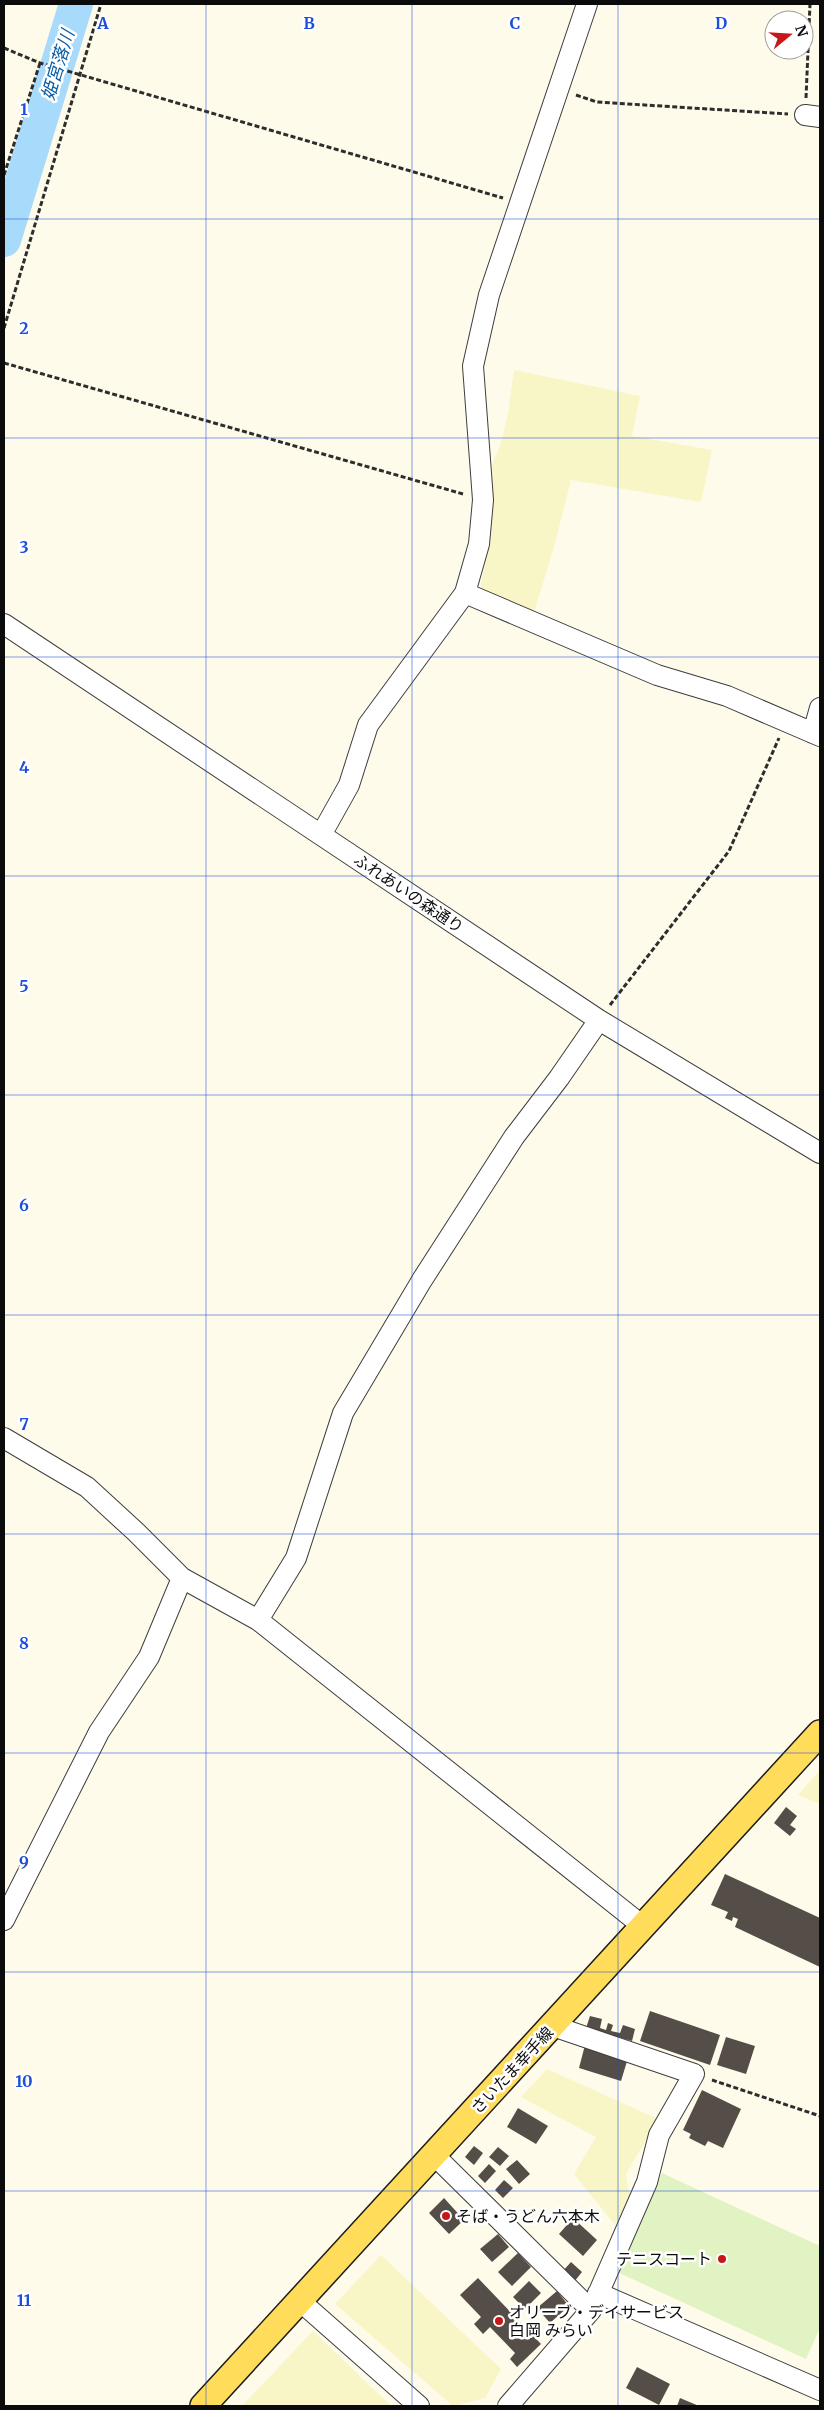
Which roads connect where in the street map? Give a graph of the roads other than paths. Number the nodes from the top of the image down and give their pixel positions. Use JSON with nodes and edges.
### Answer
{"nodes":[{"id":1,"x":587,"y":4,"type":"edge"},
{"id":2,"x":465,"y":592,"type":"junction"},
{"id":3,"x":4,"y":624,"type":"edge"},
{"id":4,"x":820,"y":708,"type":"edge"},
{"id":5,"x":817,"y":734,"type":"edge"},
{"id":6,"x":322,"y":835,"type":"junction"},
{"id":7,"x":599,"y":1020,"type":"junction"},
{"id":8,"x":820,"y":1153,"type":"edge"},
{"id":9,"x":4,"y":1438,"type":"edge"},
{"id":10,"x":182,"y":1578,"type":"junction"},
{"id":11,"x":258,"y":1620,"type":"junction"},
{"id":12,"x":820,"y":1733,"type":"edge"},
{"id":13,"x":4,"y":1920,"type":"edge"},
{"id":14,"x":644,"y":1927,"type":"junction"},
{"id":15,"x":553,"y":2026,"type":"junction"},
{"id":16,"x":434,"y":2155,"type":"junction"},
{"id":17,"x":300,"y":2301,"type":"junction"},
{"id":18,"x":594,"y":2302,"type":"junction"},
{"id":19,"x":820,"y":2390,"type":"edge"},
{"id":20,"x":203,"y":2406,"type":"edge"},
{"id":21,"x":419,"y":2406,"type":"edge"},
{"id":22,"x":508,"y":2406,"type":"edge"}],
"edges":[{"from":1,"to":2,"type":"street"},
{"from":2,"to":5,"type":"street"},
{"from":2,"to":6,"type":"street"},
{"from":3,"to":6,"type":"street","name":"ふれあいの森通り"},
{"from":4,"to":5,"type":"street"},
{"from":6,"to":7,"type":"street","name":"ふれあいの森通り"},
{"from":7,"to":8,"type":"street","name":"ふれあいの森通り"},
{"from":7,"to":11,"type":"street"},
{"from":9,"to":10,"type":"street"},
{"from":10,"to":11,"type":"street"},
{"from":10,"to":13,"type":"street"},
{"from":11,"to":14,"type":"street"},
{"from":12,"to":14,"type":"main road","name":"さいたま幸手線"},
{"from":14,"to":15,"type":"main road","name":"さいたま幸手線"},
{"from":15,"to":16,"type":"main road","name":"さいたま幸手線"},
{"from":15,"to":18,"type":"street"},
{"from":16,"to":17,"type":"main road","name":"さいたま幸手線"},
{"from":16,"to":18,"type":"street"},
{"from":17,"to":20,"type":"main road","name":"さいたま幸手線"},
{"from":17,"to":21,"type":"street"},
{"from":18,"to":19,"type":"street"},
{"from":18,"to":22,"type":"street"}]}
